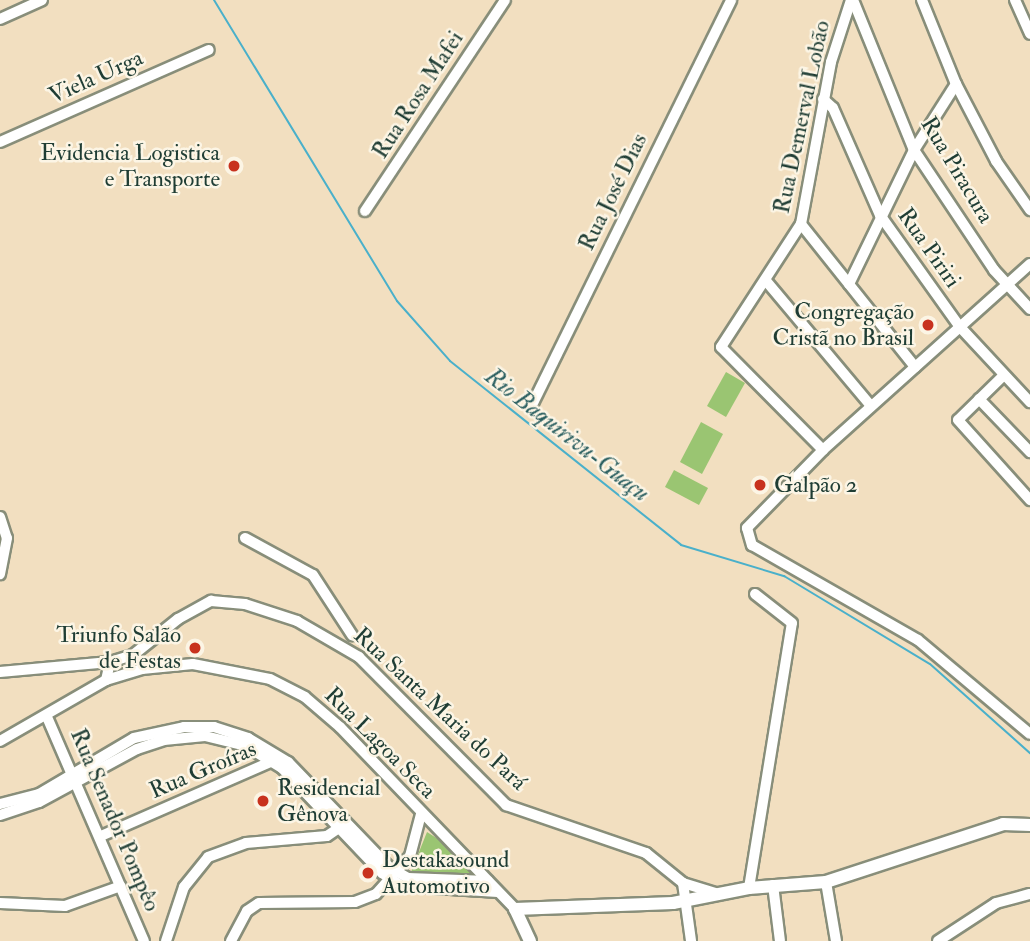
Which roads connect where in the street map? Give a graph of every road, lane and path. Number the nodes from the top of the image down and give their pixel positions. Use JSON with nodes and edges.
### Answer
{"nodes":[{"id":1,"x":42,"y":0,"type":"edge"},
{"id":2,"x":505,"y":0,"type":"edge"},
{"id":3,"x":731,"y":0,"type":"edge"},
{"id":4,"x":852,"y":0,"type":"edge"},
{"id":5,"x":922,"y":0,"type":"edge"},
{"id":6,"x":1015,"y":0,"type":"edge"},
{"id":7,"x":0,"y":19,"type":"edge"},
{"id":8,"x":1030,"y":34,"type":"edge"},
{"id":9,"x":209,"y":50,"type":"dead end"},
{"id":10,"x":956,"y":84,"type":"junction"},
{"id":11,"x":824,"y":99,"type":"junction"},
{"id":12,"x":0,"y":142,"type":"edge"},
{"id":13,"x":914,"y":150,"type":"junction"},
{"id":14,"x":1030,"y":210,"type":"edge"},
{"id":15,"x":365,"y":211,"type":"dead end"},
{"id":16,"x":880,"y":215,"type":"junction"},
{"id":17,"x":801,"y":224,"type":"junction"},
{"id":18,"x":1030,"y":264,"type":"edge"},
{"id":19,"x":767,"y":282,"type":"junction"},
{"id":20,"x":849,"y":284,"type":"junction"},
{"id":21,"x":1007,"y":285,"type":"junction"},
{"id":22,"x":1030,"y":309,"type":"edge"},
{"id":23,"x":960,"y":327,"type":"junction"},
{"id":24,"x":915,"y":367,"type":"junction"},
{"id":25,"x":1004,"y":375,"type":"junction"},
{"id":26,"x":979,"y":399,"type":"junction"},
{"id":27,"x":533,"y":402,"type":"dead end"},
{"id":28,"x":1030,"y":402,"type":"edge"},
{"id":29,"x":871,"y":406,"type":"junction"},
{"id":30,"x":823,"y":450,"type":"junction"},
{"id":31,"x":1030,"y":452,"type":"edge"},
{"id":32,"x":1030,"y":500,"type":"edge"},
{"id":33,"x":0,"y":517,"type":"edge"},
{"id":34,"x":245,"y":538,"type":"dead end"},
{"id":35,"x":0,"y":574,"type":"edge"},
{"id":36,"x":755,"y":594,"type":"dead end"},
{"id":37,"x":352,"y":635,"type":"junction"},
{"id":38,"x":344,"y":646,"type":"junction"},
{"id":39,"x":133,"y":656,"type":"junction"},
{"id":40,"x":359,"y":657,"type":"junction"},
{"id":41,"x":110,"y":662,"type":"junction"},
{"id":42,"x":147,"y":668,"type":"junction"},
{"id":43,"x":0,"y":672,"type":"edge"},
{"id":44,"x":106,"y":680,"type":"junction"},
{"id":45,"x":47,"y":717,"type":"junction"},
{"id":46,"x":1030,"y":734,"type":"edge"},
{"id":47,"x":0,"y":741,"type":"edge"},
{"id":48,"x":277,"y":759,"type":"junction"},
{"id":49,"x":76,"y":777,"type":"junction"},
{"id":50,"x":0,"y":804,"type":"edge"},
{"id":51,"x":421,"y":814,"type":"junction"},
{"id":52,"x":0,"y":815,"type":"edge"},
{"id":53,"x":1030,"y":825,"type":"edge"},
{"id":54,"x":339,"y":828,"type":"junction"},
{"id":55,"x":101,"y":836,"type":"junction"},
{"id":56,"x":395,"y":876,"type":"junction"},
{"id":57,"x":488,"y":881,"type":"junction"},
{"id":58,"x":683,"y":883,"type":"junction"},
{"id":59,"x":826,"y":883,"type":"junction"},
{"id":60,"x":773,"y":885,"type":"junction"},
{"id":61,"x":121,"y":886,"type":"junction"},
{"id":62,"x":749,"y":888,"type":"junction"},
{"id":63,"x":498,"y":892,"type":"junction"},
{"id":64,"x":716,"y":893,"type":"junction"},
{"id":65,"x":1030,"y":894,"type":"edge"},
{"id":66,"x":685,"y":902,"type":"junction"},
{"id":67,"x":0,"y":903,"type":"edge"},
{"id":68,"x":515,"y":909,"type":"junction"},
{"id":69,"x":144,"y":941,"type":"edge"},
{"id":70,"x":166,"y":941,"type":"edge"},
{"id":71,"x":231,"y":941,"type":"edge"},
{"id":72,"x":530,"y":941,"type":"edge"},
{"id":73,"x":691,"y":941,"type":"edge"},
{"id":74,"x":780,"y":941,"type":"edge"},
{"id":75,"x":836,"y":941,"type":"edge"},
{"id":76,"x":938,"y":941,"type":"edge"}],
"edges":[{"from":1,"to":7,"type":"street"},
{"from":2,"to":15,"type":"street","name":"Rua Rosa Mafei"},
{"from":3,"to":27,"type":"street","name":"Rua José Dias"},
{"from":4,"to":11,"type":"street","name":"Rua Demerval Lobão"},
{"from":4,"to":13,"type":"street","name":"Rua Piracura"},
{"from":5,"to":10,"type":"street"},
{"from":6,"to":8,"type":"street"},
{"from":9,"to":12,"type":"street","name":"Viela Urga"},
{"from":10,"to":13,"type":"street"},
{"from":10,"to":14,"type":"street"},
{"from":11,"to":16,"type":"street","name":"Rua Piriri"},
{"from":11,"to":17,"type":"street","name":"Rua Demerval Lobão"},
{"from":13,"to":16,"type":"street"},
{"from":13,"to":21,"type":"street","name":"Rua Piracura"},
{"from":16,"to":20,"type":"street"},
{"from":16,"to":23,"type":"street","name":"Rua Piriri"},
{"from":17,"to":19,"type":"street","name":"Rua Demerval Lobão"},
{"from":17,"to":20,"type":"street"},
{"from":18,"to":21,"type":"street"},
{"from":19,"to":29,"type":"street"},
{"from":19,"to":30,"type":"street","name":"Rua Demerval Lobão"},
{"from":20,"to":24,"type":"street"},
{"from":21,"to":22,"type":"street","name":"Rua Piracura"},
{"from":21,"to":23,"type":"street"},
{"from":23,"to":24,"type":"street"},
{"from":23,"to":25,"type":"street","name":"Rua Piriri"},
{"from":24,"to":29,"type":"street"},
{"from":25,"to":26,"type":"street"},
{"from":25,"to":28,"type":"street","name":"Rua Piriri"},
{"from":26,"to":31,"type":"street"},
{"from":26,"to":32,"type":"street"},
{"from":29,"to":30,"type":"street"},
{"from":30,"to":46,"type":"street"},
{"from":33,"to":35,"type":"street"},
{"from":34,"to":37,"type":"street"},
{"from":36,"to":62,"type":"street"},
{"from":37,"to":38,"type":"street"},
{"from":37,"to":40,"type":"street"},
{"from":38,"to":39,"type":"street","name":"Rua Santa Maria do Pará"},
{"from":38,"to":40,"type":"street","name":"Rua Santa Maria do Pará"},
{"from":39,"to":41,"type":"street"},
{"from":39,"to":42,"type":"street"},
{"from":40,"to":58,"type":"street","name":"Rua Santa Maria do Pará"},
{"from":41,"to":43,"type":"street"},
{"from":41,"to":44,"type":"street"},
{"from":42,"to":44,"type":"street","name":"Rua Lagoa Seca"},
{"from":42,"to":51,"type":"street","name":"Rua Lagoa Seca"},
{"from":44,"to":45,"type":"street","name":"Rua Lagoa Seca"},
{"from":45,"to":47,"type":"street","name":"Rua Lagoa Seca"},
{"from":45,"to":49,"type":"street","name":"Rua Senador Pompêo"},
{"from":48,"to":49,"type":"street"},
{"from":48,"to":54,"type":"street"},
{"from":48,"to":55,"type":"street","name":"Rua Groíras"},
{"from":48,"to":56,"type":"street"},
{"from":49,"to":50,"type":"street"},
{"from":49,"to":52,"type":"street"},
{"from":49,"to":55,"type":"street","name":"Rua Senador Pompêo"},
{"from":51,"to":56,"type":"street"},
{"from":51,"to":57,"type":"street","name":"Rua Lagoa Seca"},
{"from":53,"to":59,"type":"main road"},
{"from":54,"to":56,"type":"street"},
{"from":54,"to":70,"type":"street"},
{"from":55,"to":61,"type":"street","name":"Rua Senador Pompêo"},
{"from":56,"to":57,"type":"street"},
{"from":56,"to":63,"type":"street"},
{"from":56,"to":71,"type":"street"},
{"from":57,"to":63,"type":"street","name":"Rua Lagoa Seca"},
{"from":58,"to":64,"type":"street","name":"Rua Santa Maria do Pará"},
{"from":58,"to":66,"type":"street"},
{"from":59,"to":60,"type":"main road"},
{"from":59,"to":75,"type":"street"},
{"from":60,"to":62,"type":"main road"},
{"from":60,"to":74,"type":"street"},
{"from":61,"to":67,"type":"street"},
{"from":61,"to":69,"type":"street","name":"Rua Senador Pompêo"},
{"from":62,"to":64,"type":"main road"},
{"from":63,"to":68,"type":"street","name":"Rua Lagoa Seca"},
{"from":64,"to":66,"type":"main road"},
{"from":65,"to":76,"type":"street"},
{"from":66,"to":68,"type":"main road"},
{"from":66,"to":73,"type":"street"},
{"from":68,"to":72,"type":"main road","name":"Rua Lagoa Seca"}]}
